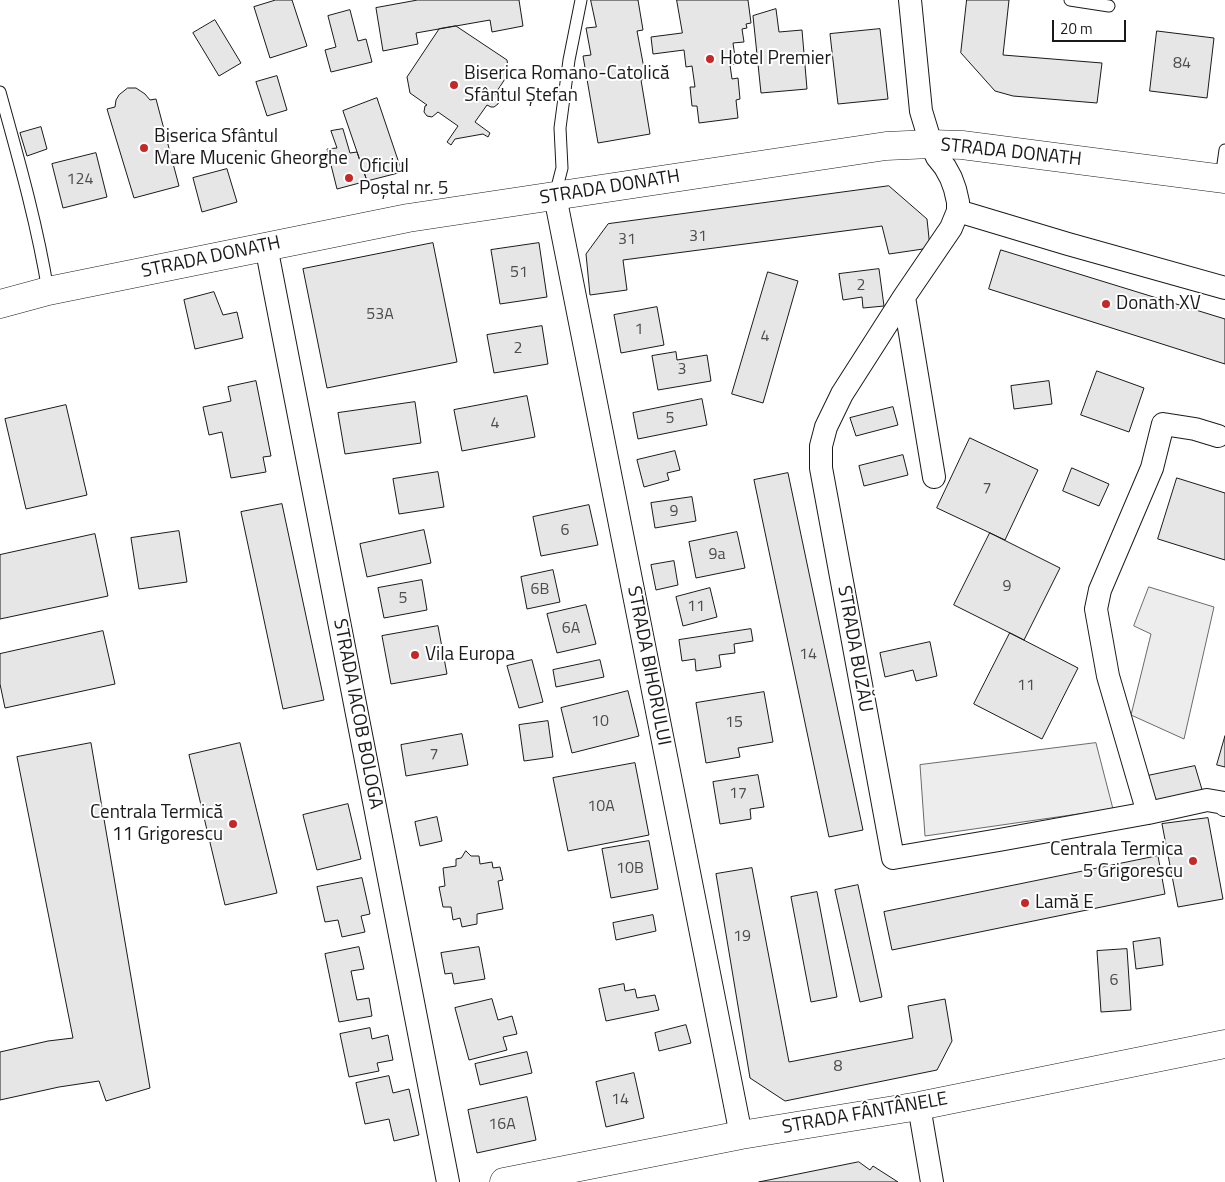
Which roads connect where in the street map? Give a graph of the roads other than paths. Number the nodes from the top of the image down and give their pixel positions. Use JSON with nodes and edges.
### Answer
{"nodes":[{"id":1,"x":581,"y":0,"type":"edge"},
{"id":2,"x":910,"y":0,"type":"edge"},
{"id":3,"x":1070,"y":0,"type":"edge"},
{"id":4,"x":1110,"y":6,"type":"dead end"},
{"id":5,"x":0,"y":92,"type":"edge"},
{"id":6,"x":931,"y":144,"type":"junction"},
{"id":7,"x":1225,"y":150,"type":"edge"},
{"id":8,"x":1223,"y":179,"type":"edge"},
{"id":9,"x":555,"y":196,"type":"junction"},
{"id":10,"x":958,"y":211,"type":"junction"},
{"id":11,"x":266,"y":246,"type":"junction"},
{"id":12,"x":1225,"y":288,"type":"edge"},
{"id":13,"x":48,"y":291,"type":"junction"},
{"id":14,"x":904,"y":297,"type":"junction"},
{"id":15,"x":0,"y":304,"type":"edge"},
{"id":16,"x":1218,"y":436,"type":"dead end"},
{"id":17,"x":934,"y":477,"type":"dead end"},
{"id":18,"x":1224,"y":803,"type":"edge"},
{"id":19,"x":1148,"y":813,"type":"junction"},
{"id":20,"x":1225,"y":1044,"type":"edge"},
{"id":21,"x":919,"y":1106,"type":"junction"},
{"id":22,"x":741,"y":1135,"type":"junction"},
{"id":23,"x":448,"y":1182,"type":"edge"},
{"id":24,"x":504,"y":1182,"type":"edge"},
{"id":25,"x":932,"y":1182,"type":"edge"}],
"edges":[{"from":1,"to":9,"type":"lane"},
{"from":2,"to":6,"type":"street"},
{"from":3,"to":4,"type":"lane"},
{"from":5,"to":13,"type":"lane"},
{"from":6,"to":8,"type":"main road","name":"STRADA DONATH"},
{"from":6,"to":9,"type":"main road","name":"STRADA DONATH"},
{"from":6,"to":10,"type":"street"},
{"from":7,"to":8,"type":"lane"},
{"from":9,"to":11,"type":"main road","name":"STRADA DONATH"},
{"from":9,"to":22,"type":"street","name":"STRADA BIHORULUI"},
{"from":10,"to":12,"type":"street"},
{"from":10,"to":14,"type":"street","name":"STRADA BUZĂU"},
{"from":11,"to":13,"type":"main road","name":"STRADA DONATH"},
{"from":11,"to":23,"type":"street","name":"STRADA IACOB BOLOGA"},
{"from":13,"to":15,"type":"main road","name":"STRADA DONATH"},
{"from":14,"to":17,"type":"street"},
{"from":14,"to":19,"type":"street","name":"STRADA BUZĂU"},
{"from":16,"to":19,"type":"street"},
{"from":18,"to":19,"type":"street","name":"STRADA BUZĂU"},
{"from":20,"to":21,"type":"main road","name":"STRADA FÂNTÂNELE"},
{"from":21,"to":22,"type":"main road","name":"STRADA FÂNTÂNELE"},
{"from":21,"to":25,"type":"street"},
{"from":22,"to":24,"type":"main road","name":"STRADA FÂNTÂNELE"}]}
